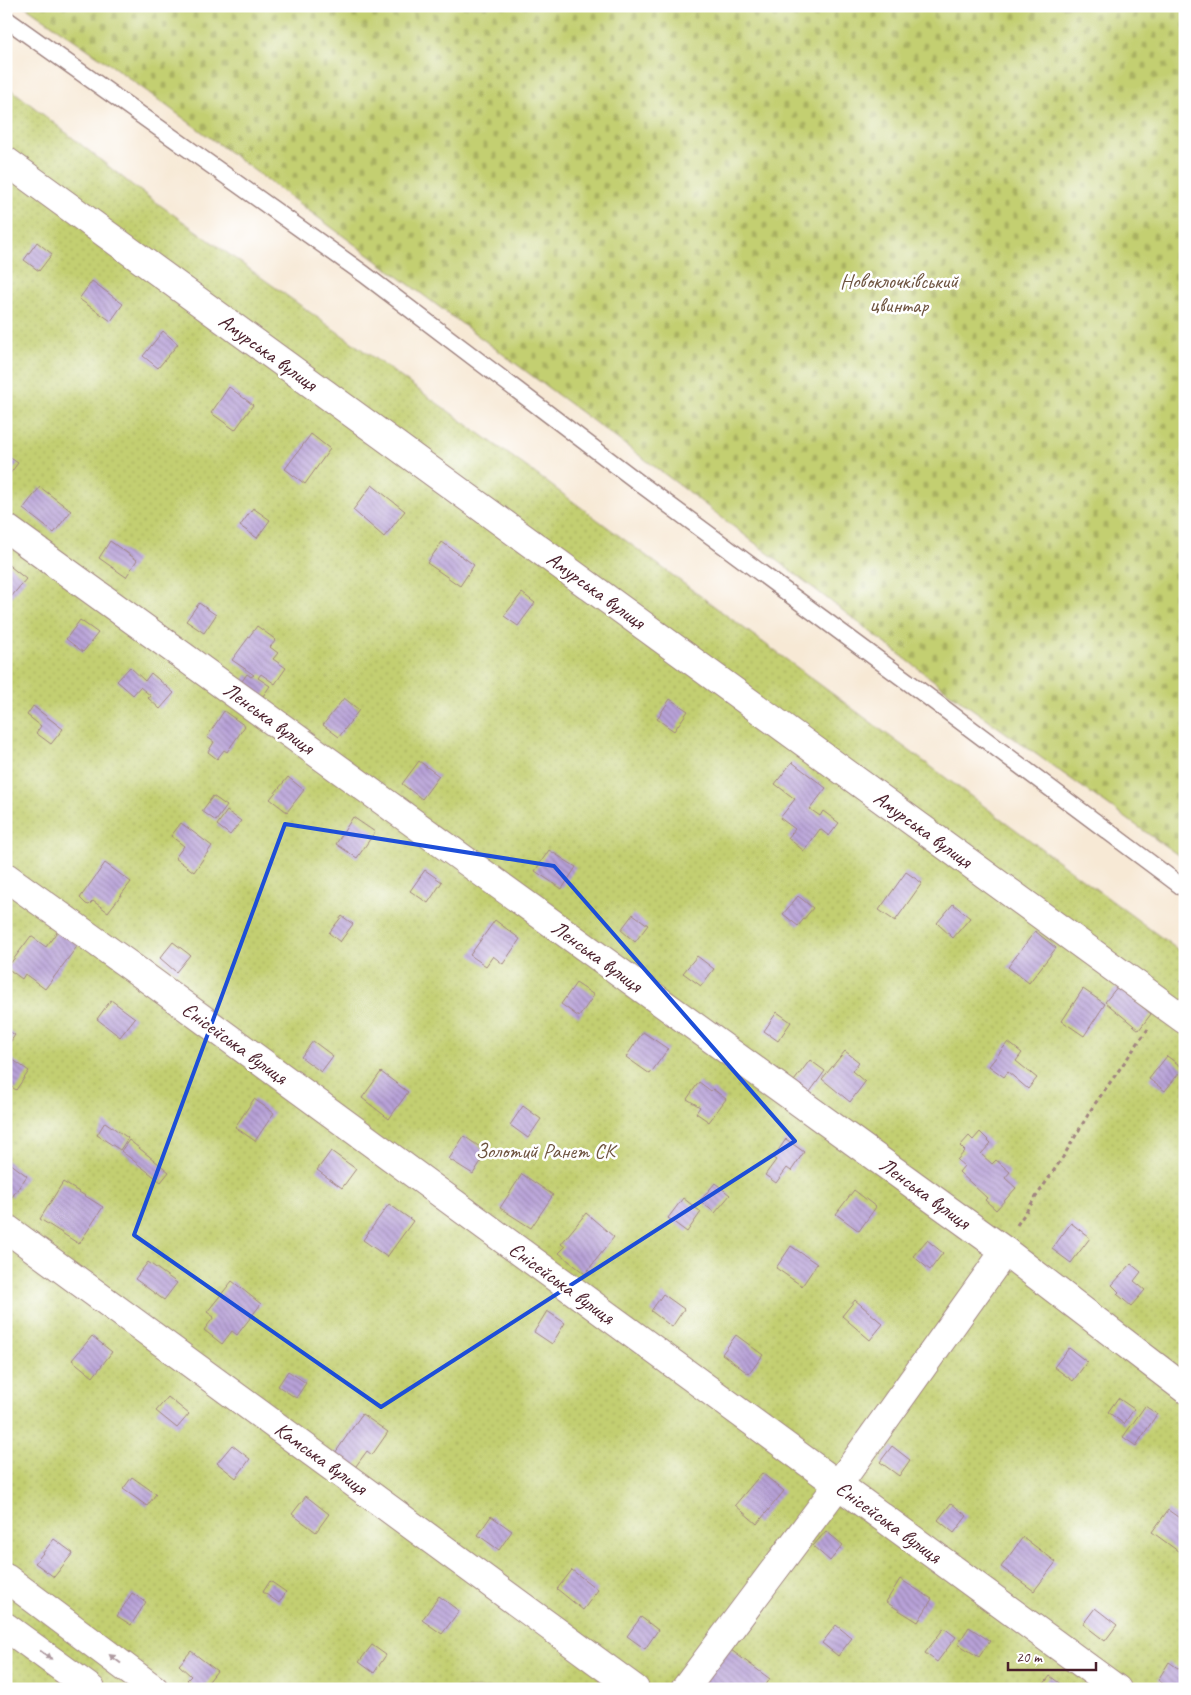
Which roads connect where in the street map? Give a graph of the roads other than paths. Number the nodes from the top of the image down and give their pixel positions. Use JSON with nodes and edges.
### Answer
{"nodes":[{"id":1,"x":6,"y":19,"type":"edge"},
{"id":2,"x":6,"y":161,"type":"edge"},
{"id":3,"x":6,"y":528,"type":"edge"},
{"id":4,"x":6,"y":878,"type":"edge"},
{"id":5,"x":1185,"y":889,"type":"edge"},
{"id":6,"x":1175,"y":1013,"type":"edge"},
{"id":7,"x":6,"y":1228,"type":"edge"},
{"id":8,"x":1003,"y":1250,"type":"junction"},
{"id":9,"x":1185,"y":1389,"type":"edge"},
{"id":10,"x":838,"y":1485,"type":"junction"},
{"id":11,"x":6,"y":1578,"type":"edge"},
{"id":12,"x":6,"y":1626,"type":"edge"},
{"id":13,"x":91,"y":1689,"type":"edge"},
{"id":14,"x":154,"y":1689,"type":"edge"},
{"id":15,"x":635,"y":1689,"type":"edge"},
{"id":16,"x":685,"y":1689,"type":"edge"},
{"id":17,"x":1117,"y":1689,"type":"edge"}],
"edges":[{"from":1,"to":5,"type":"lane"},
{"from":2,"to":6,"type":"street","name":"Амурська вулиця"},
{"from":3,"to":8,"type":"street","name":"Ленська вулиця"},
{"from":4,"to":10,"type":"street","name":"Єнісейська вулиця"},
{"from":7,"to":15,"type":"street","name":"Камська вулиця"},
{"from":8,"to":9,"type":"street","name":"Ленська вулиця"},
{"from":8,"to":10,"type":"street"},
{"from":10,"to":16,"type":"street"},
{"from":10,"to":17,"type":"street","name":"Єнісейська вулиця"},
{"from":14,"to":11,"type":"street","one_way":true},
{"from":12,"to":13,"type":"street","one_way":true}]}
